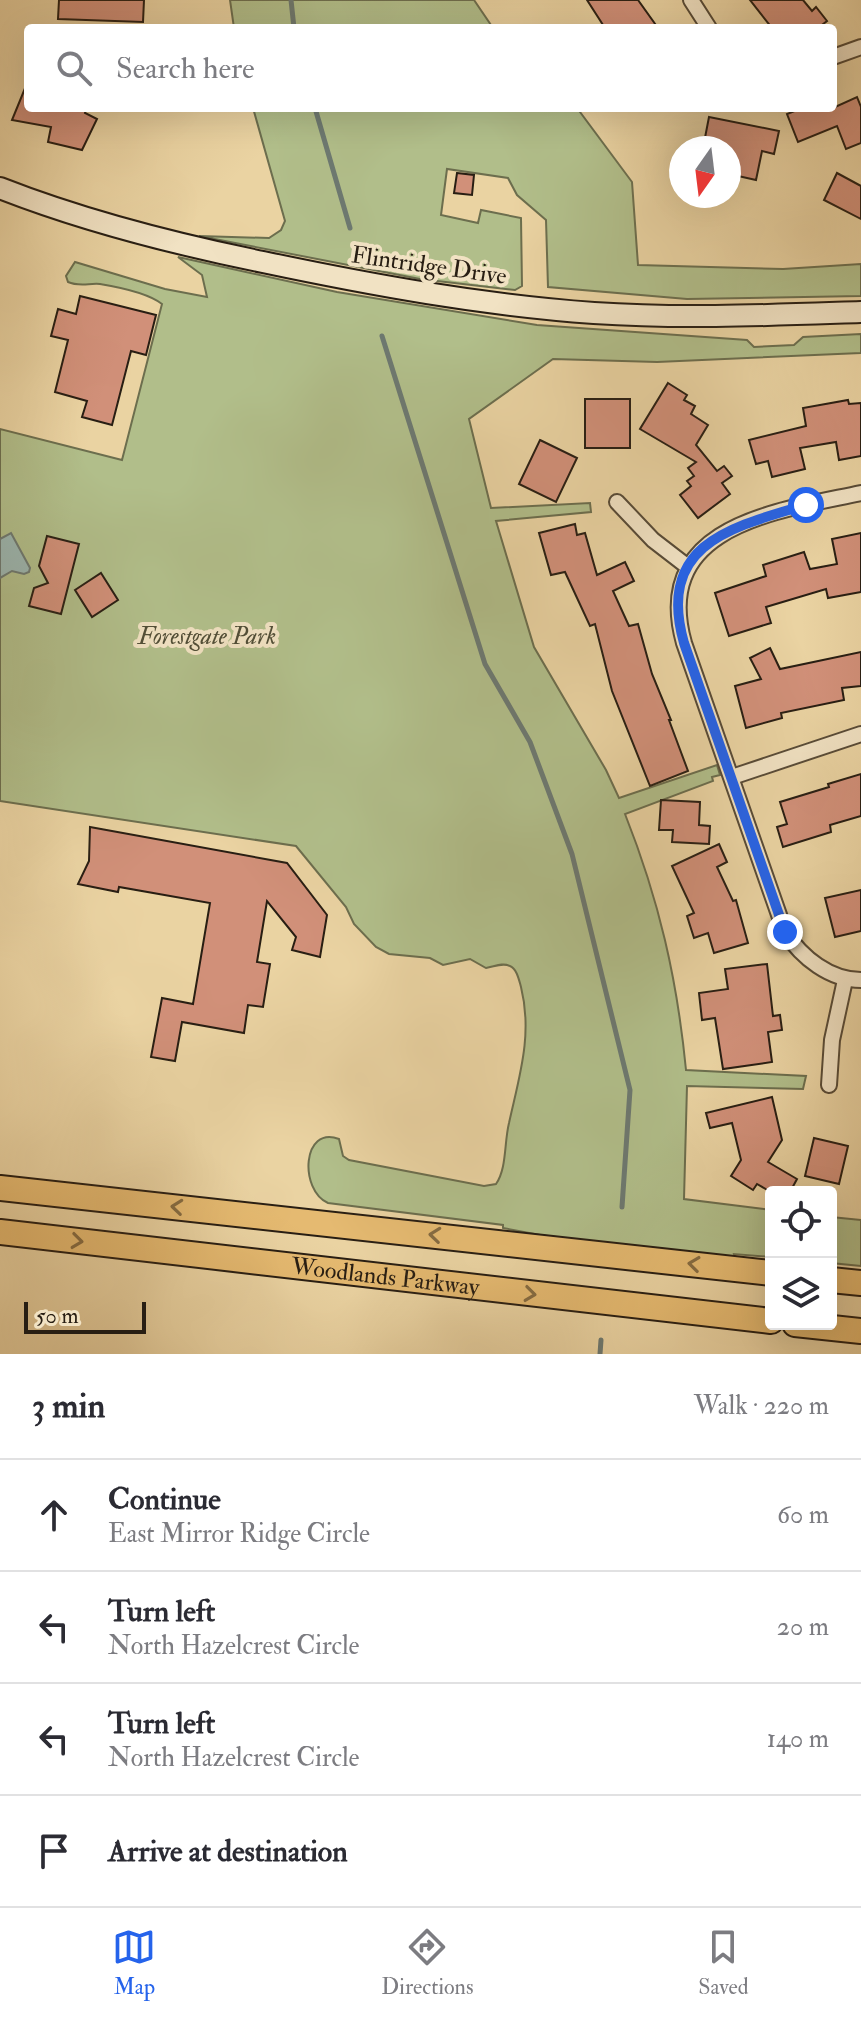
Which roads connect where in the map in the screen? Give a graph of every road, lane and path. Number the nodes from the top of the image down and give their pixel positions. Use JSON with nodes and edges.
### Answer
{"nodes":[{"id":1,"x":691,"y":0,"type":"edge"},
{"id":2,"x":706,"y":24,"type":"edge"},
{"id":3,"x":861,"y":47,"type":"edge"},
{"id":4,"x":837,"y":56,"type":"edge"},
{"id":5,"x":2,"y":195,"type":"edge"},
{"id":6,"x":861,"y":312,"type":"edge"},
{"id":7,"x":861,"y":493,"type":"edge"},
{"id":8,"x":617,"y":502,"type":"dead end"},
{"id":9,"x":688,"y":567,"type":"junction"},
{"id":10,"x":861,"y":734,"type":"edge"},
{"id":11,"x":732,"y":777,"type":"junction"},
{"id":12,"x":845,"y":980,"type":"junction"},
{"id":13,"x":861,"y":980,"type":"edge"},
{"id":14,"x":829,"y":1085,"type":"dead end"},
{"id":15,"x":0,"y":1188,"type":"edge"},
{"id":16,"x":0,"y":1232,"type":"edge"},
{"id":17,"x":765,"y":1272,"type":"edge"},
{"id":18,"x":837,"y":1281,"type":"edge"},
{"id":19,"x":861,"y":1283,"type":"edge"},
{"id":20,"x":765,"y":1320,"type":"edge"},
{"id":21,"x":837,"y":1328,"type":"edge"},
{"id":22,"x":861,"y":1331,"type":"edge"}],
"edges":[{"from":1,"to":2,"type":"street"},
{"from":3,"to":4,"type":"street"},
{"from":5,"to":6,"type":"street","name":"Flintridge Drive"},
{"from":7,"to":9,"type":"street"},
{"from":8,"to":9,"type":"street"},
{"from":9,"to":11,"type":"street"},
{"from":10,"to":11,"type":"street"},
{"from":11,"to":12,"type":"street"},
{"from":12,"to":13,"type":"street"},
{"from":12,"to":14,"type":"street"},
{"from":17,"to":15,"type":"main road","name":"Woodlands Parkway","one_way":true},
{"from":16,"to":20,"type":"main road","name":"Woodlands Parkway","one_way":true},
{"from":18,"to":19,"type":"main road"},
{"from":21,"to":22,"type":"main road"}]}
